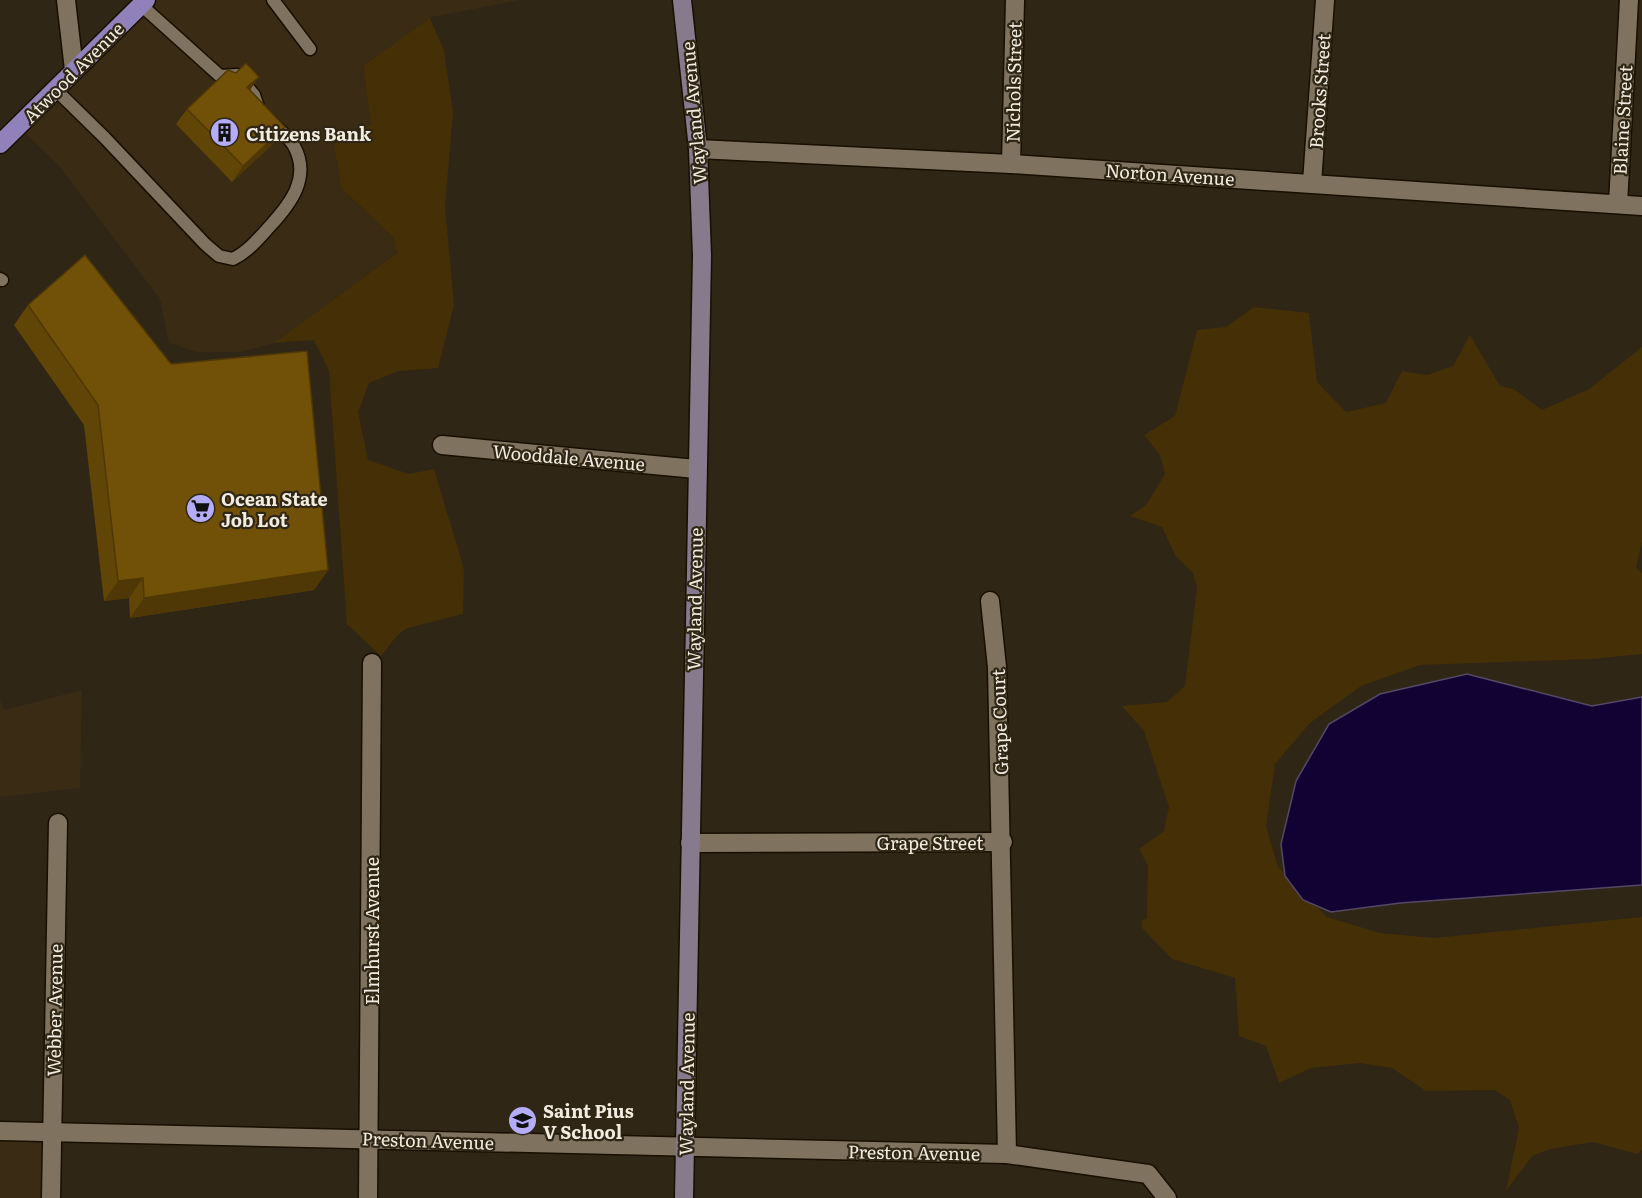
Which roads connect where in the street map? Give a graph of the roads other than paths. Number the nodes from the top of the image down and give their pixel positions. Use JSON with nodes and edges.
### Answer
{"nodes":[{"id":1,"x":66,"y":0,"type":"edge"},
{"id":2,"x":273,"y":0,"type":"edge"},
{"id":3,"x":682,"y":0,"type":"edge"},
{"id":4,"x":1015,"y":0,"type":"edge"},
{"id":5,"x":1325,"y":0,"type":"edge"},
{"id":6,"x":1629,"y":0,"type":"edge"},
{"id":7,"x":144,"y":3,"type":"edge"},
{"id":8,"x":310,"y":49,"type":"dead end"},
{"id":9,"x":74,"y":70,"type":"junction"},
{"id":10,"x":55,"y":89,"type":"junction"},
{"id":11,"x":0,"y":144,"type":"edge"},
{"id":12,"x":698,"y":149,"type":"junction"},
{"id":13,"x":1011,"y":164,"type":"junction"},
{"id":14,"x":1312,"y":183,"type":"junction"},
{"id":15,"x":1618,"y":204,"type":"junction"},
{"id":16,"x":1642,"y":206,"type":"edge"},
{"id":17,"x":442,"y":445,"type":"dead end"},
{"id":18,"x":696,"y":469,"type":"junction"},
{"id":19,"x":990,"y":601,"type":"dead end"},
{"id":20,"x":372,"y":663,"type":"dead end"},
{"id":21,"x":58,"y":823,"type":"dead end"},
{"id":22,"x":1003,"y":842,"type":"junction"},
{"id":23,"x":690,"y":843,"type":"junction"},
{"id":24,"x":0,"y":1131,"type":"edge"},
{"id":25,"x":51,"y":1132,"type":"junction"},
{"id":26,"x":368,"y":1138,"type":"junction"},
{"id":27,"x":686,"y":1147,"type":"junction"},
{"id":28,"x":1006,"y":1154,"type":"junction"},
{"id":29,"x":51,"y":1198,"type":"edge"},
{"id":30,"x":368,"y":1198,"type":"edge"},
{"id":31,"x":684,"y":1198,"type":"edge"},
{"id":32,"x":1167,"y":1198,"type":"edge"}],
"edges":[{"from":1,"to":9,"type":"street"},
{"from":2,"to":8,"type":"lane"},
{"from":3,"to":12,"type":"main road","name":"Wayland Avenue"},
{"from":4,"to":13,"type":"street","name":"Nichols Street"},
{"from":5,"to":14,"type":"street","name":"Brooks Street"},
{"from":6,"to":15,"type":"street","name":"Blaine Street"},
{"from":7,"to":9,"type":"main road","name":"Atwood Avenue"},
{"from":7,"to":10,"type":"lane"},
{"from":9,"to":10,"type":"main road","name":"Atwood Avenue"},
{"from":10,"to":11,"type":"main road","name":"Atwood Avenue"},
{"from":12,"to":13,"type":"street","name":"Norton Avenue"},
{"from":12,"to":18,"type":"main road","name":"Wayland Avenue"},
{"from":13,"to":14,"type":"street","name":"Norton Avenue"},
{"from":14,"to":15,"type":"street","name":"Norton Avenue"},
{"from":15,"to":16,"type":"street","name":"Norton Avenue"},
{"from":17,"to":18,"type":"street","name":"Wooddale Avenue"},
{"from":18,"to":23,"type":"main road","name":"Wayland Avenue"},
{"from":19,"to":22,"type":"street","name":"Grape Court"},
{"from":20,"to":26,"type":"street","name":"Elmhurst Avenue"},
{"from":21,"to":25,"type":"street","name":"Webber Avenue"},
{"from":22,"to":23,"type":"street","name":"Grape Street"},
{"from":22,"to":28,"type":"street","name":"Grape Street"},
{"from":23,"to":27,"type":"main road","name":"Wayland Avenue"},
{"from":24,"to":25,"type":"street","name":"Preston Avenue"},
{"from":25,"to":26,"type":"street","name":"Preston Avenue"},
{"from":25,"to":29,"type":"street","name":"Webber Avenue"},
{"from":26,"to":27,"type":"street","name":"Preston Avenue"},
{"from":26,"to":30,"type":"street","name":"Elmhurst Avenue"},
{"from":27,"to":28,"type":"street","name":"Preston Avenue"},
{"from":27,"to":31,"type":"main road","name":"Wayland Avenue"},
{"from":28,"to":32,"type":"street","name":"Preston Avenue"}]}
